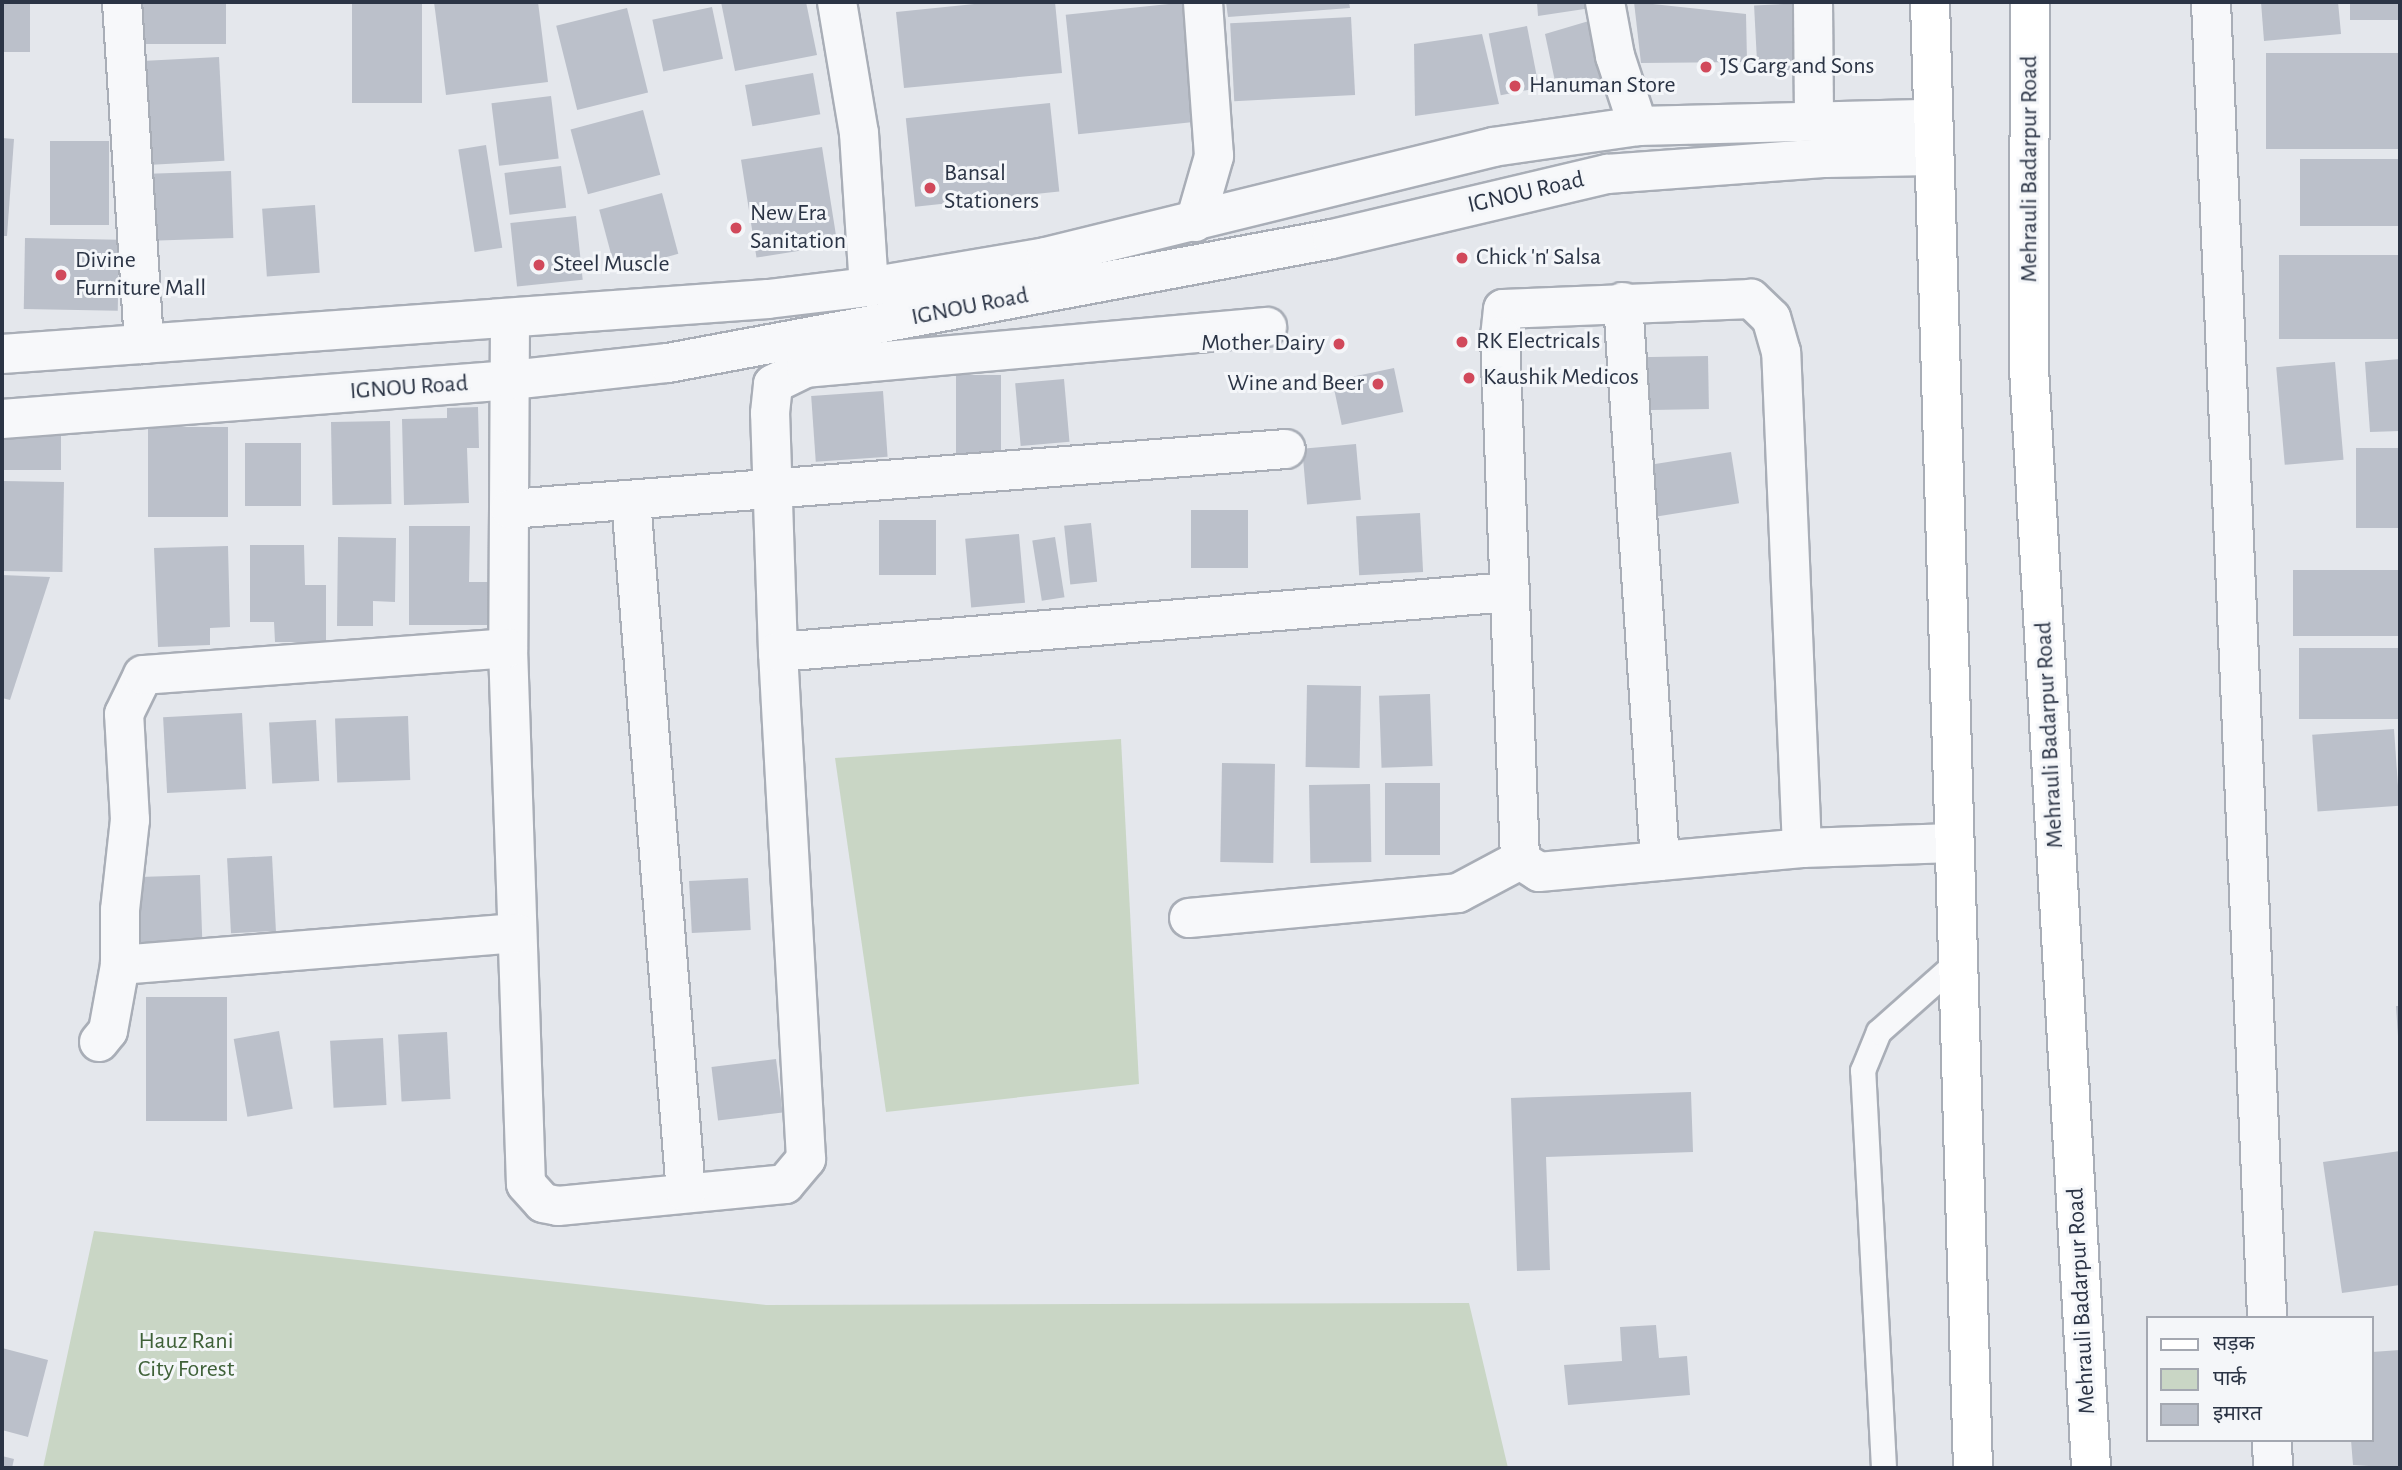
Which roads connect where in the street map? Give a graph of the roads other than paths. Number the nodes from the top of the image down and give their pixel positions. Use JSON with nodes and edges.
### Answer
{"nodes":[{"id":1,"x":122,"y":2,"type":"edge"},
{"id":2,"x":836,"y":2,"type":"edge"},
{"id":3,"x":1203,"y":2,"type":"edge"},
{"id":4,"x":1605,"y":2,"type":"edge"},
{"id":5,"x":1813,"y":2,"type":"edge"},
{"id":6,"x":1930,"y":2,"type":"edge"},
{"id":7,"x":2030,"y":2,"type":"edge"},
{"id":8,"x":2211,"y":2,"type":"edge"},
{"id":9,"x":1931,"y":119,"type":"junction"},
{"id":10,"x":1814,"y":120,"type":"junction"},
{"id":11,"x":1638,"y":126,"type":"junction"},
{"id":12,"x":1932,"y":156,"type":"junction"},
{"id":13,"x":1195,"y":222,"type":"junction"},
{"id":14,"x":869,"y":287,"type":"junction"},
{"id":15,"x":1623,"y":302,"type":"junction"},
{"id":16,"x":510,"y":318,"type":"junction"},
{"id":17,"x":1267,"y":327,"type":"dead end"},
{"id":18,"x":144,"y":344,"type":"junction"},
{"id":19,"x":2,"y":354,"type":"edge"},
{"id":20,"x":511,"y":380,"type":"junction"},
{"id":21,"x":2,"y":419,"type":"edge"},
{"id":22,"x":1286,"y":449,"type":"dead end"},
{"id":23,"x":773,"y":488,"type":"junction"},
{"id":24,"x":631,"y":500,"type":"junction"},
{"id":25,"x":510,"y":509,"type":"junction"},
{"id":26,"x":1510,"y":592,"type":"junction"},
{"id":27,"x":508,"y":648,"type":"junction"},
{"id":28,"x":778,"y":652,"type":"junction"},
{"id":29,"x":1954,"y":843,"type":"junction"},
{"id":30,"x":1802,"y":848,"type":"junction"},
{"id":31,"x":1520,"y":860,"type":"junction"},
{"id":32,"x":1660,"y":861,"type":"junction"},
{"id":33,"x":1189,"y":918,"type":"dead end"},
{"id":34,"x":517,"y":933,"type":"junction"},
{"id":35,"x":1958,"y":962,"type":"junction"},
{"id":36,"x":120,"y":965,"type":"junction"},
{"id":37,"x":99,"y":1042,"type":"dead end"},
{"id":38,"x":686,"y":1194,"type":"junction"},
{"id":39,"x":2267,"y":1316,"type":"edge"},
{"id":40,"x":2272,"y":1442,"type":"edge"},
{"id":41,"x":1884,"y":1468,"type":"edge"},
{"id":42,"x":1973,"y":1468,"type":"edge"},
{"id":43,"x":2091,"y":1468,"type":"edge"},
{"id":44,"x":2273,"y":1468,"type":"edge"}],
"edges":[{"from":1,"to":18,"type":"street"},
{"from":2,"to":14,"type":"street"},
{"from":3,"to":13,"type":"street"},
{"from":4,"to":11,"type":"street"},
{"from":5,"to":10,"type":"street"},
{"from":6,"to":9,"type":"main road"},
{"from":7,"to":43,"type":"main road","name":"Mehrauli Badarpur Road"},
{"from":8,"to":39,"type":"street"},
{"from":9,"to":10,"type":"street","name":"IGNOU Road"},
{"from":9,"to":12,"type":"main road"},
{"from":10,"to":11,"type":"street","name":"IGNOU Road"},
{"from":11,"to":13,"type":"street","name":"IGNOU Road"},
{"from":12,"to":20,"type":"street","name":"IGNOU Road"},
{"from":12,"to":29,"type":"main road"},
{"from":13,"to":14,"type":"street","name":"IGNOU Road"},
{"from":14,"to":16,"type":"street","name":"IGNOU Road"},
{"from":15,"to":26,"type":"street"},
{"from":15,"to":30,"type":"street"},
{"from":15,"to":32,"type":"street"},
{"from":16,"to":18,"type":"street","name":"IGNOU Road"},
{"from":16,"to":20,"type":"street"},
{"from":17,"to":23,"type":"street"},
{"from":18,"to":19,"type":"street","name":"IGNOU Road"},
{"from":20,"to":21,"type":"street","name":"IGNOU Road"},
{"from":20,"to":25,"type":"street"},
{"from":22,"to":23,"type":"street"},
{"from":23,"to":24,"type":"street"},
{"from":23,"to":28,"type":"street"},
{"from":24,"to":25,"type":"street"},
{"from":24,"to":38,"type":"street"},
{"from":25,"to":27,"type":"street"},
{"from":26,"to":28,"type":"street"},
{"from":26,"to":31,"type":"street"},
{"from":27,"to":34,"type":"street"},
{"from":27,"to":36,"type":"street"},
{"from":28,"to":38,"type":"street"},
{"from":29,"to":30,"type":"street"},
{"from":29,"to":35,"type":"main road"},
{"from":30,"to":32,"type":"street"},
{"from":31,"to":32,"type":"street"},
{"from":31,"to":33,"type":"street"},
{"from":34,"to":36,"type":"street"},
{"from":34,"to":38,"type":"street"},
{"from":35,"to":41,"type":"lane"},
{"from":35,"to":42,"type":"main road"},
{"from":36,"to":37,"type":"street"},
{"from":40,"to":44,"type":"street"}]}
